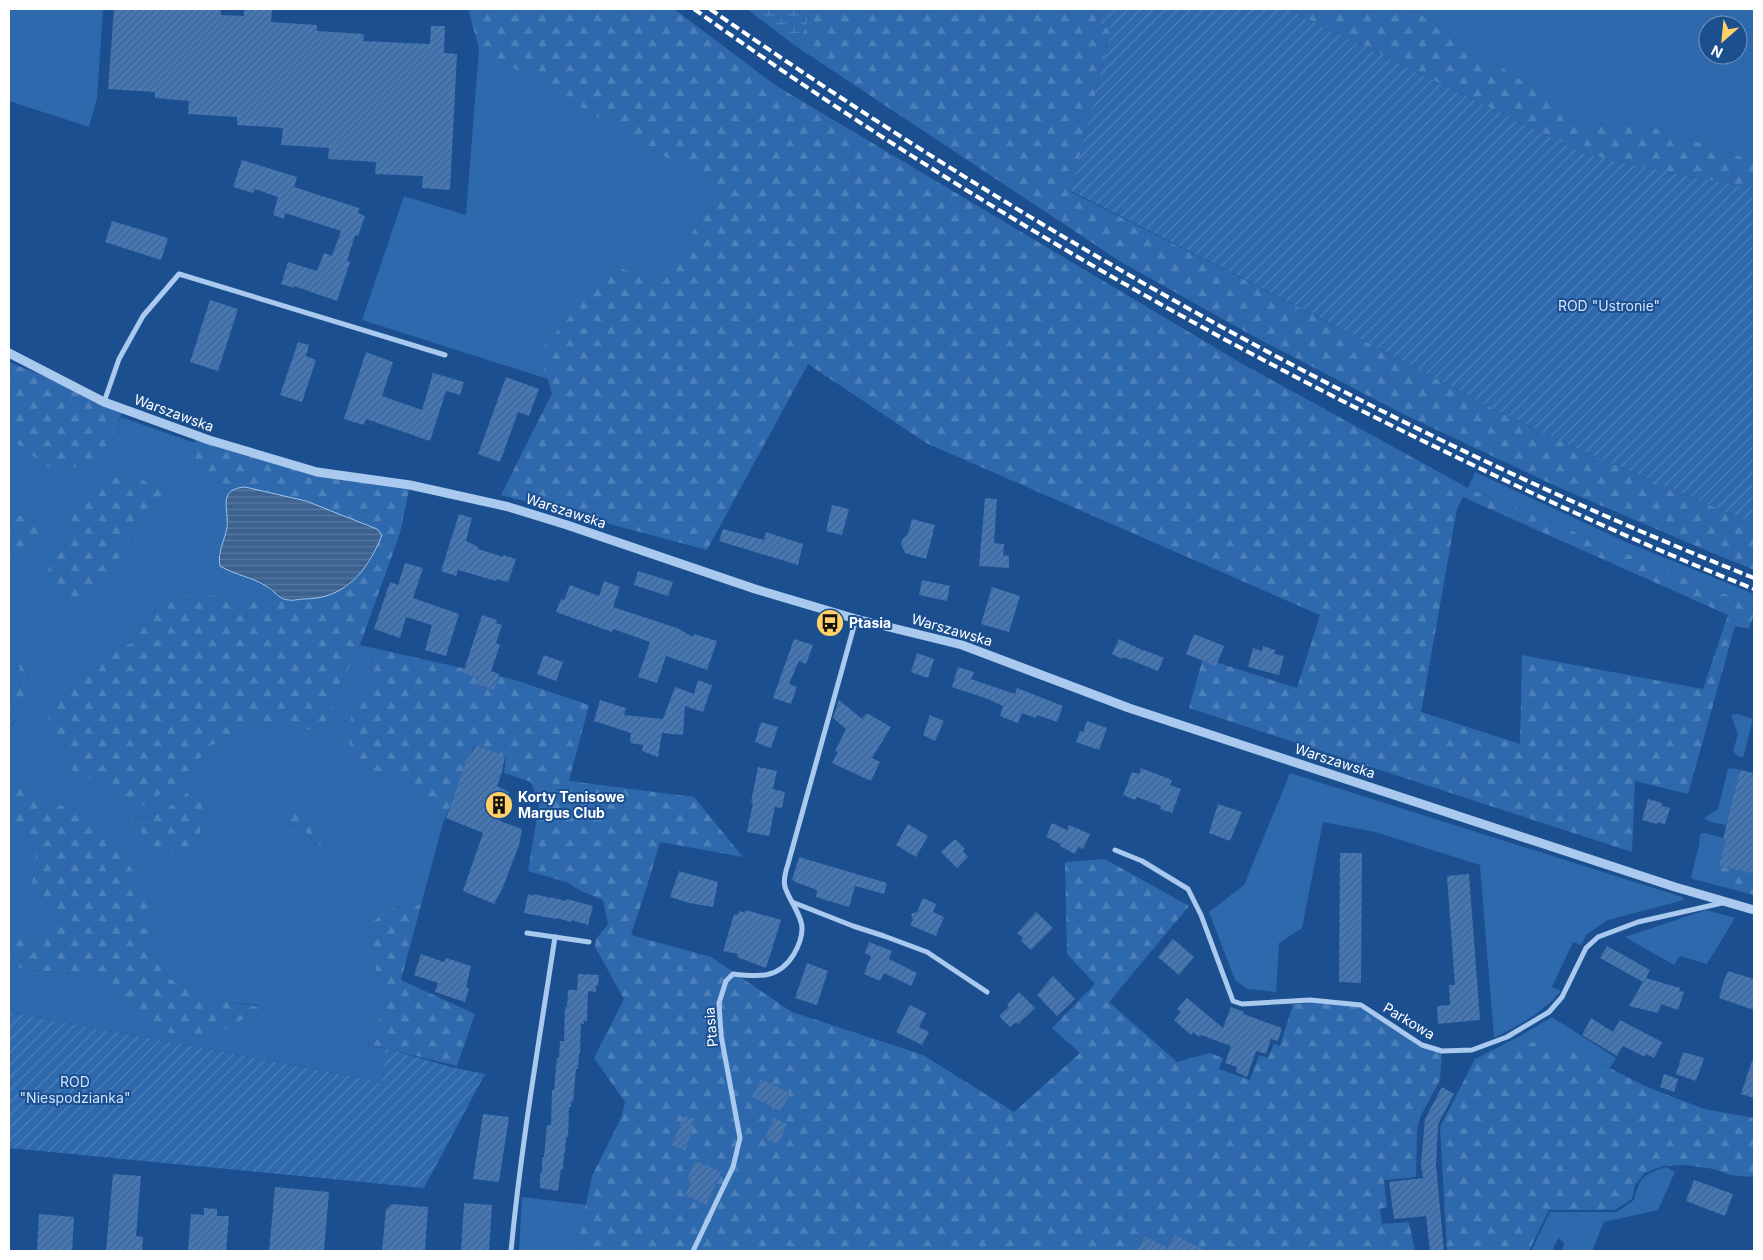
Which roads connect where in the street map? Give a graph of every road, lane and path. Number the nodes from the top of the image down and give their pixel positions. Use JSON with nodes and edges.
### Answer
{"nodes":[{"id":1,"x":9,"y":354,"type":"edge"},
{"id":2,"x":445,"y":355,"type":"dead end"},
{"id":3,"x":104,"y":402,"type":"junction"},
{"id":4,"x":856,"y":619,"type":"junction"},
{"id":5,"x":1115,"y":850,"type":"dead end"},
{"id":6,"x":792,"y":902,"type":"junction"},
{"id":7,"x":1724,"y":902,"type":"junction"},
{"id":8,"x":1754,"y":910,"type":"edge"},
{"id":9,"x":527,"y":933,"type":"dead end"},
{"id":10,"x":555,"y":937,"type":"junction"},
{"id":11,"x":589,"y":942,"type":"dead end"},
{"id":12,"x":987,"y":992,"type":"dead end"},
{"id":13,"x":512,"y":1251,"type":"edge"},
{"id":14,"x":693,"y":1251,"type":"edge"}],
"edges":[{"from":1,"to":3,"type":"street","name":"Warszawska"},
{"from":2,"to":3,"type":"street"},
{"from":3,"to":4,"type":"street","name":"Warszawska"},
{"from":4,"to":6,"type":"street","name":"Ptasia"},
{"from":4,"to":7,"type":"street","name":"Warszawska"},
{"from":5,"to":7,"type":"street","name":"Parkowa"},
{"from":6,"to":12,"type":"street"},
{"from":6,"to":14,"type":"street","name":"Ptasia"},
{"from":7,"to":8,"type":"street","name":"Warszawska"},
{"from":9,"to":10,"type":"street"},
{"from":10,"to":11,"type":"street"},
{"from":10,"to":13,"type":"street"}]}
